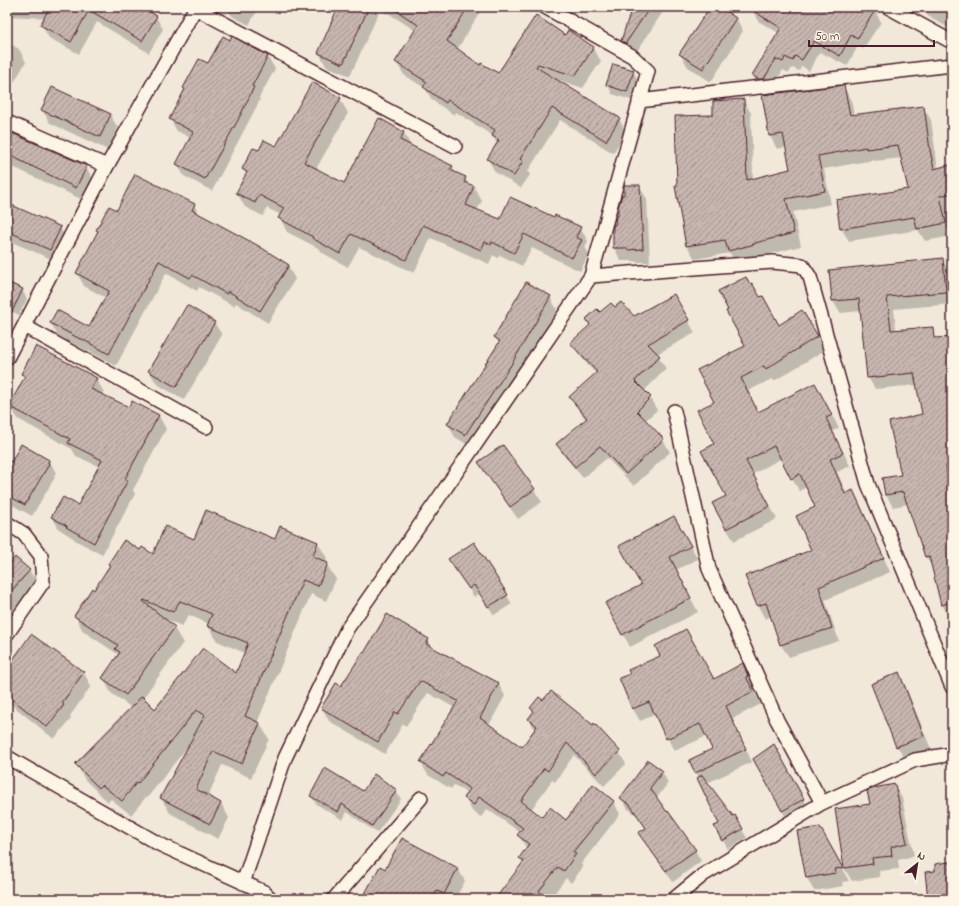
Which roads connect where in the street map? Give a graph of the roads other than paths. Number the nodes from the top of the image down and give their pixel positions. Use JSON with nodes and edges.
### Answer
{"nodes":[{"id":1,"x":196,"y":7,"type":"edge"},
{"id":2,"x":545,"y":7,"type":"edge"},
{"id":3,"x":888,"y":7,"type":"edge"},
{"id":4,"x":952,"y":42,"type":"edge"},
{"id":5,"x":952,"y":65,"type":"edge"},
{"id":6,"x":639,"y":101,"type":"junction"},
{"id":7,"x":7,"y":122,"type":"edge"},
{"id":8,"x":455,"y":146,"type":"dead end"},
{"id":9,"x":107,"y":166,"type":"junction"},
{"id":10,"x":591,"y":276,"type":"junction"},
{"id":11,"x":24,"y":326,"type":"junction"},
{"id":12,"x":7,"y":358,"type":"edge"},
{"id":13,"x":674,"y":411,"type":"dead end"},
{"id":14,"x":206,"y":427,"type":"dead end"},
{"id":15,"x":7,"y":523,"type":"edge"},
{"id":16,"x":7,"y":634,"type":"edge"},
{"id":17,"x":952,"y":687,"type":"edge"},
{"id":18,"x":952,"y":754,"type":"edge"},
{"id":19,"x":7,"y":757,"type":"edge"},
{"id":20,"x":421,"y":798,"type":"dead end"},
{"id":21,"x":822,"y":803,"type":"junction"},
{"id":22,"x":243,"y":883,"type":"junction"},
{"id":23,"x":271,"y":899,"type":"edge"},
{"id":24,"x":334,"y":899,"type":"edge"},
{"id":25,"x":674,"y":899,"type":"edge"}],
"edges":[{"from":1,"to":8,"type":"street"},
{"from":1,"to":9,"type":"street"},
{"from":2,"to":6,"type":"street"},
{"from":3,"to":4,"type":"street"},
{"from":5,"to":6,"type":"street"},
{"from":6,"to":10,"type":"street"},
{"from":7,"to":9,"type":"street"},
{"from":9,"to":11,"type":"street"},
{"from":10,"to":17,"type":"street"},
{"from":10,"to":22,"type":"street"},
{"from":11,"to":12,"type":"street"},
{"from":11,"to":14,"type":"street"},
{"from":13,"to":21,"type":"street"},
{"from":15,"to":16,"type":"street"},
{"from":18,"to":21,"type":"street"},
{"from":19,"to":22,"type":"street"},
{"from":20,"to":24,"type":"street"},
{"from":21,"to":25,"type":"street"},
{"from":22,"to":23,"type":"street"}]}
